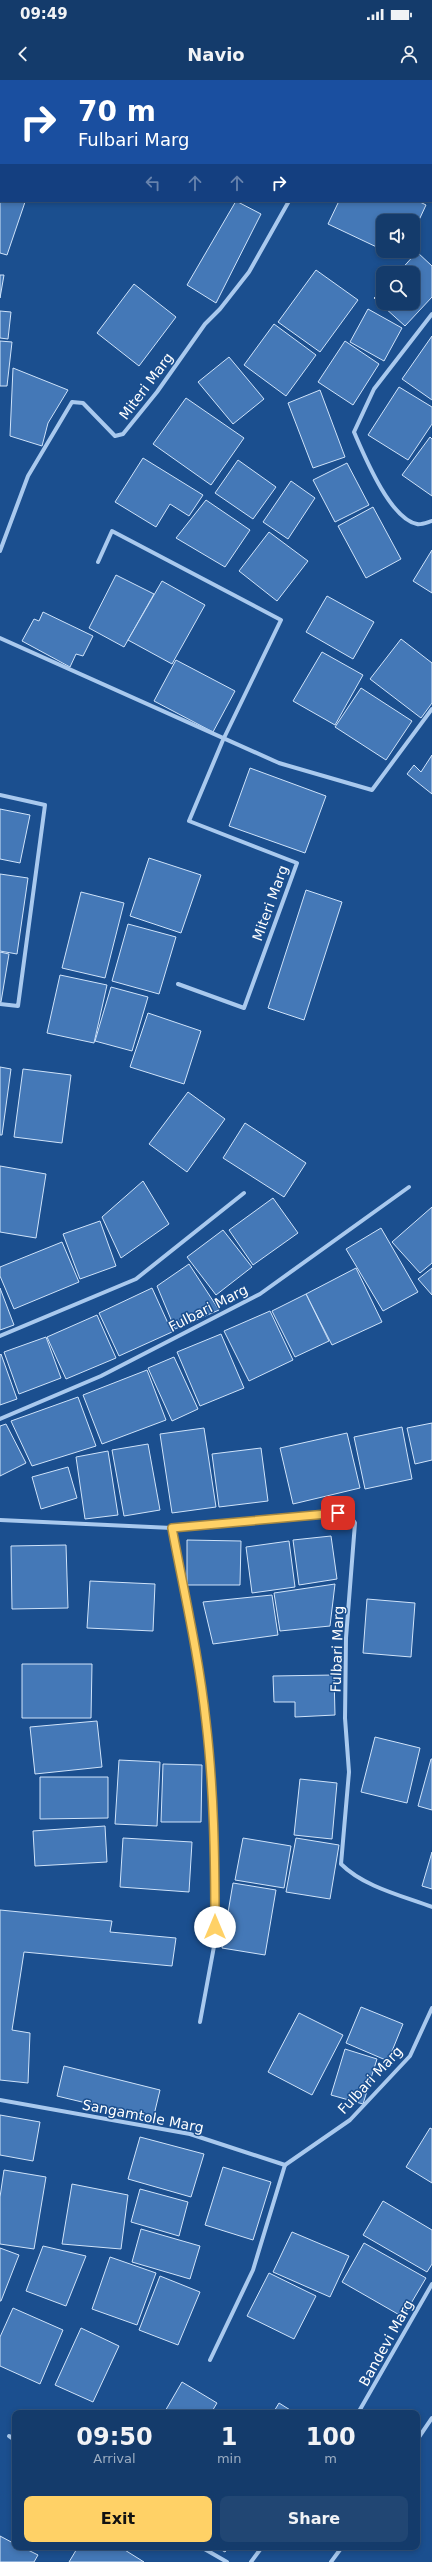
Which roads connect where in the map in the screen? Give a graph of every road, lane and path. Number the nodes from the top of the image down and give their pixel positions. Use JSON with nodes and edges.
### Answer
{"nodes":[{"id":1,"x":288,"y":202,"type":"edge"},
{"id":2,"x":432,"y":314,"type":"edge"},
{"id":3,"x":432,"y":521,"type":"edge"},
{"id":4,"x":0,"y":551,"type":"edge"},
{"id":5,"x":98,"y":562,"type":"dead end"},
{"id":6,"x":0,"y":638,"type":"edge"},
{"id":7,"x":432,"y":709,"type":"edge"},
{"id":8,"x":223,"y":740,"type":"junction"},
{"id":9,"x":0,"y":795,"type":"edge"},
{"id":10,"x":178,"y":984,"type":"dead end"},
{"id":11,"x":0,"y":1004,"type":"edge"},
{"id":12,"x":408,"y":1187,"type":"dead end"},
{"id":13,"x":244,"y":1193,"type":"dead end"},
{"id":14,"x":0,"y":1336,"type":"edge"},
{"id":15,"x":0,"y":1419,"type":"edge"},
{"id":16,"x":0,"y":1520,"type":"edge"},
{"id":17,"x":172,"y":1528,"type":"junction"},
{"id":18,"x":432,"y":1907,"type":"edge"},
{"id":19,"x":432,"y":2008,"type":"edge"},
{"id":20,"x":200,"y":2022,"type":"dead end"},
{"id":21,"x":0,"y":2100,"type":"edge"},
{"id":22,"x":284,"y":2165,"type":"junction"},
{"id":23,"x":432,"y":2284,"type":"edge"},
{"id":24,"x":210,"y":2360,"type":"dead end"},
{"id":25,"x":360,"y":2410,"type":"edge"},
{"id":26,"x":432,"y":2418,"type":"edge"},
{"id":27,"x":9,"y":2436,"type":"dead end"},
{"id":28,"x":420,"y":2436,"type":"edge"},
{"id":29,"x":12,"y":2438,"type":"edge"},
{"id":30,"x":206,"y":2550,"type":"edge"},
{"id":31,"x":260,"y":2550,"type":"edge"},
{"id":32,"x":340,"y":2550,"type":"edge"},
{"id":33,"x":227,"y":2562,"type":"edge"},
{"id":34,"x":252,"y":2562,"type":"edge"},
{"id":35,"x":331,"y":2562,"type":"edge"}],
"edges":[{"from":1,"to":4,"type":"street","name":"Miteri Marg"},
{"from":2,"to":3,"type":"street"},
{"from":5,"to":8,"type":"street","name":"Miteri Marg"},
{"from":6,"to":8,"type":"street"},
{"from":7,"to":8,"type":"street"},
{"from":8,"to":10,"type":"street","name":"Miteri Marg"},
{"from":9,"to":11,"type":"street"},
{"from":12,"to":15,"type":"street","name":"Fulbari Marg"},
{"from":13,"to":14,"type":"street"},
{"from":16,"to":17,"type":"street","name":"Fulbari Marg"},
{"from":17,"to":18,"type":"street","name":"Fulbari Marg"},
{"from":17,"to":20,"type":"street"},
{"from":19,"to":22,"type":"street","name":"Fulbari Marg"},
{"from":21,"to":22,"type":"street","name":"Sangamtole Marg"},
{"from":22,"to":24,"type":"street"},
{"from":23,"to":25,"type":"street","name":"Bandevi Marg"},
{"from":26,"to":28,"type":"street"},
{"from":27,"to":29,"type":"street"},
{"from":30,"to":33,"type":"street"},
{"from":31,"to":34,"type":"street"},
{"from":32,"to":35,"type":"street"}]}
